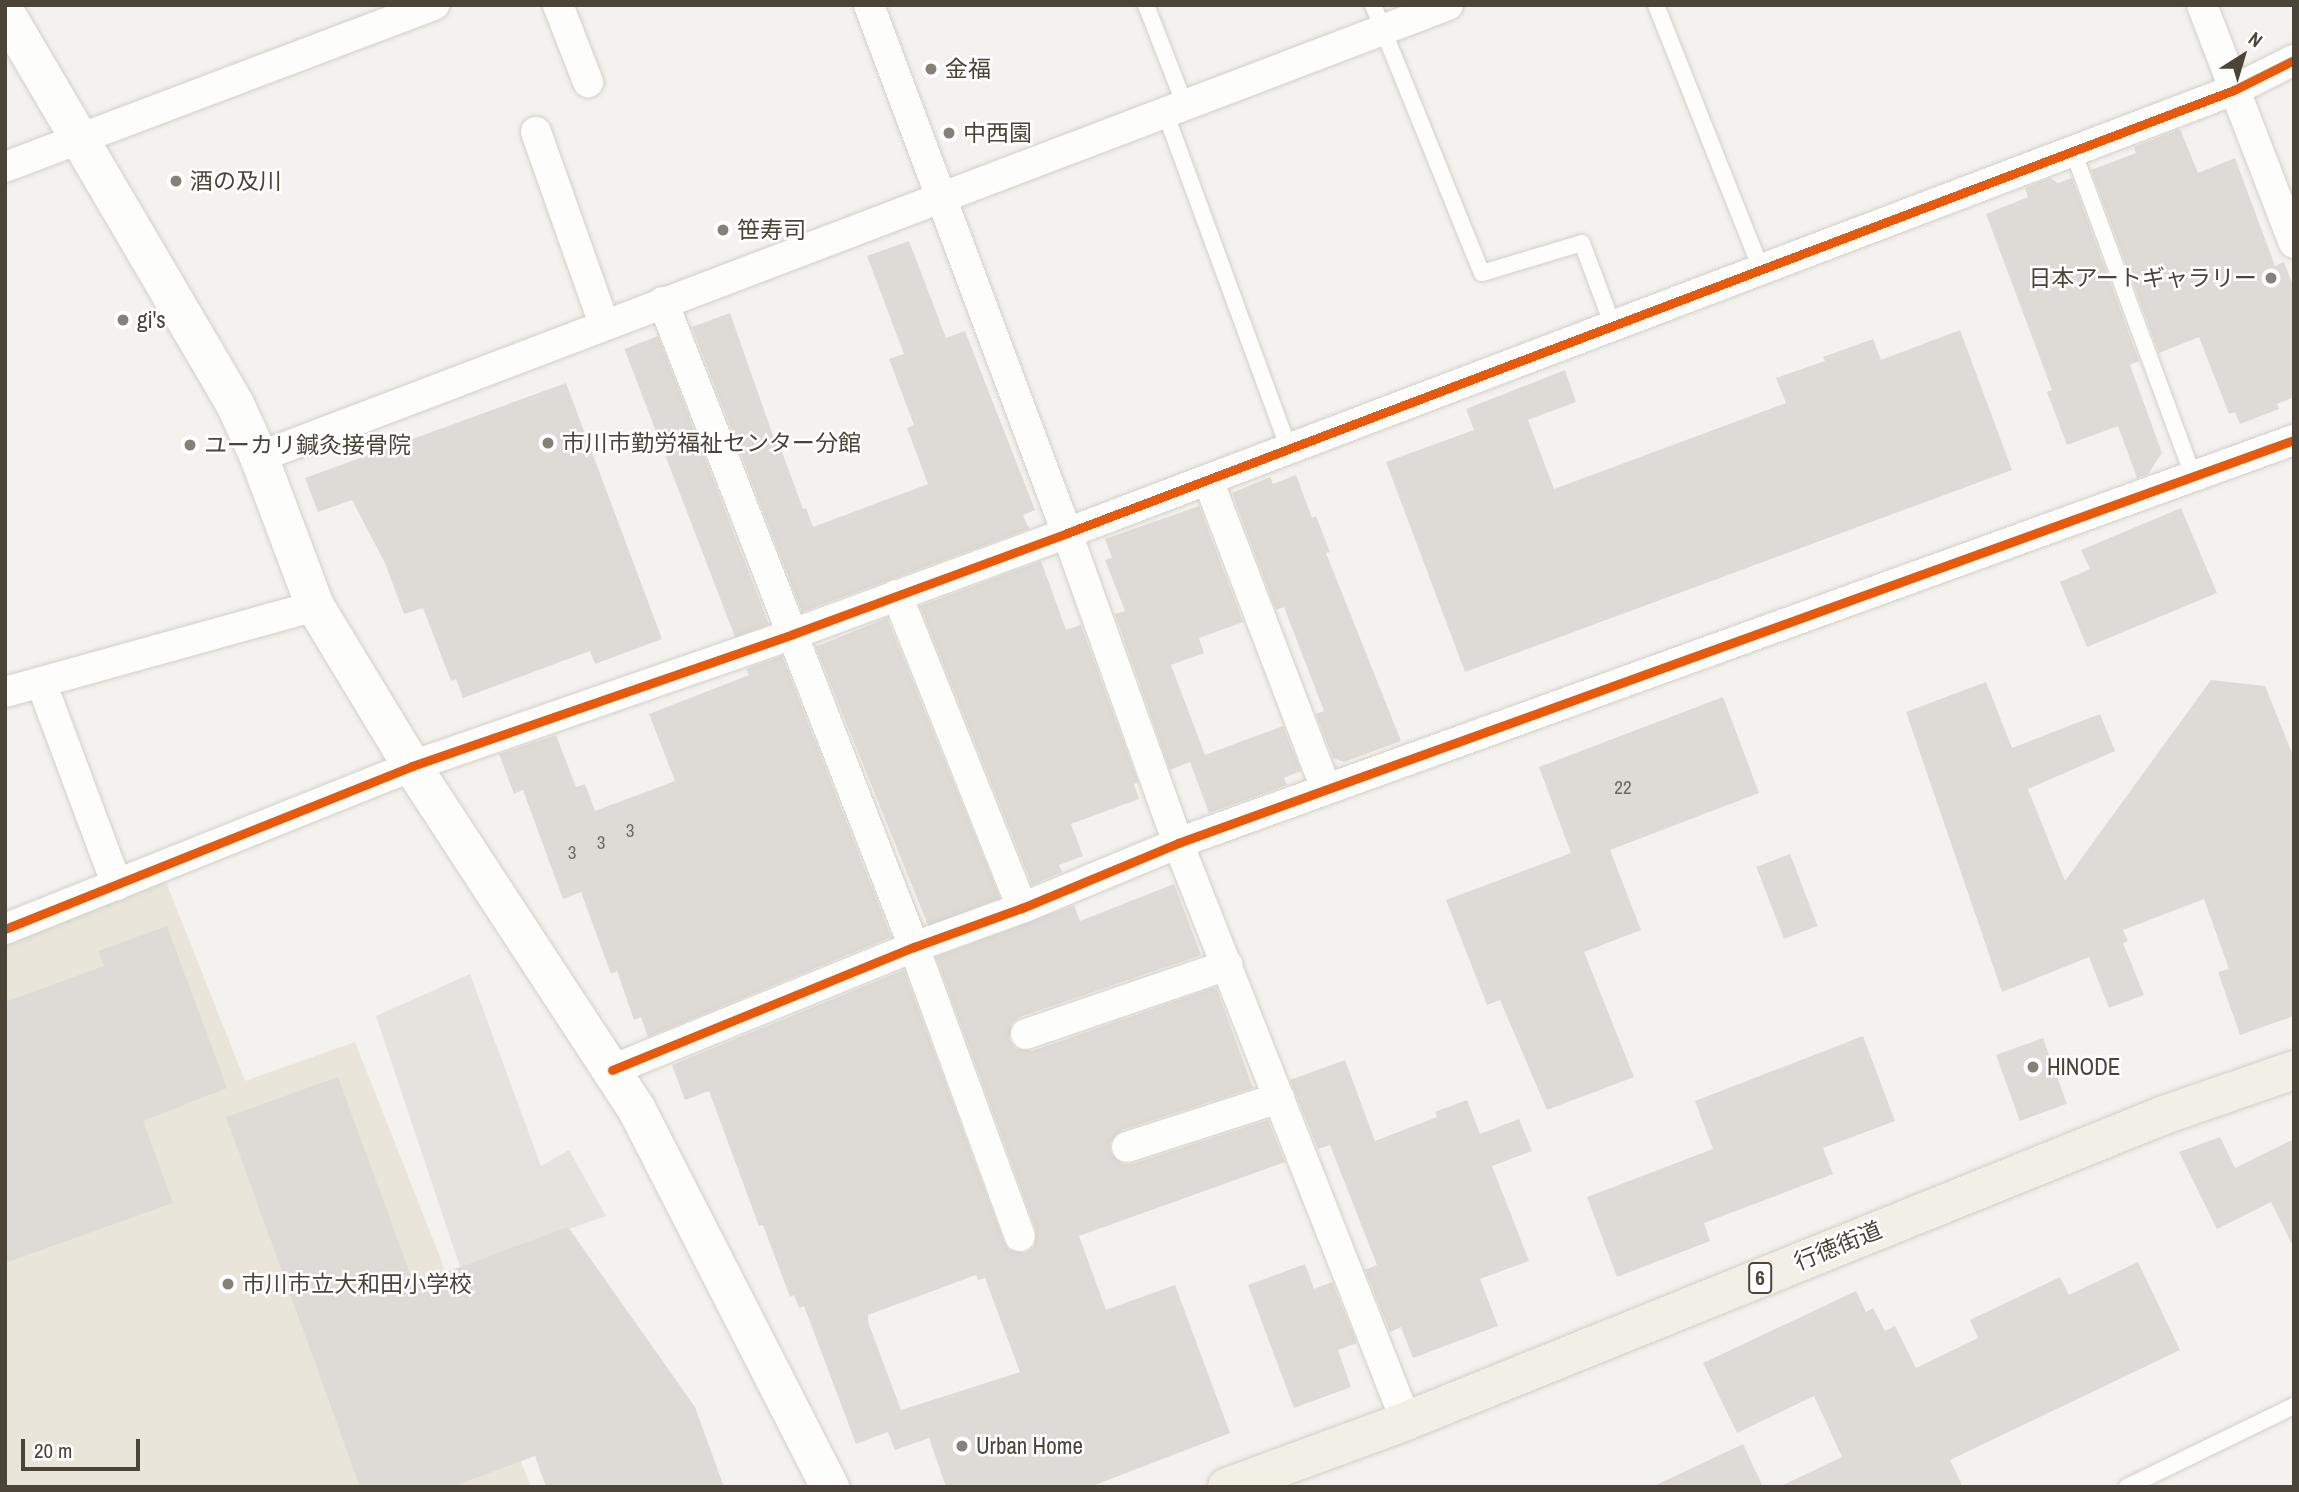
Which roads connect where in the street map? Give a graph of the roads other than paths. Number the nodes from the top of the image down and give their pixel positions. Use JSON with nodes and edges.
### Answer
{"nodes":[{"id":1,"x":434,"y":5,"type":"edge"},
{"id":2,"x":558,"y":5,"type":"edge"},
{"id":3,"x":869,"y":5,"type":"edge"},
{"id":4,"x":1146,"y":5,"type":"edge"},
{"id":5,"x":1448,"y":5,"type":"edge"},
{"id":6,"x":1656,"y":5,"type":"edge"},
{"id":7,"x":2202,"y":5,"type":"edge"},
{"id":8,"x":5,"y":12,"type":"edge"},
{"id":9,"x":1378,"y":17,"type":"edge"},
{"id":10,"x":2294,"y":60,"type":"edge"},
{"id":11,"x":588,"y":82,"type":"dead end"},
{"id":12,"x":2234,"y":90,"type":"junction"},
{"id":13,"x":1175,"y":108,"type":"junction"},
{"id":14,"x":536,"y":132,"type":"dead end"},
{"id":15,"x":79,"y":138,"type":"junction"},
{"id":16,"x":2073,"y":151,"type":"junction"},
{"id":17,"x":5,"y":167,"type":"edge"},
{"id":18,"x":940,"y":196,"type":"junction"},
{"id":19,"x":2294,"y":243,"type":"edge"},
{"id":20,"x":1761,"y":269,"type":"junction"},
{"id":21,"x":663,"y":302,"type":"junction"},
{"id":22,"x":604,"y":324,"type":"junction"},
{"id":23,"x":1613,"y":326,"type":"junction"},
{"id":24,"x":2294,"y":440,"type":"edge"},
{"id":25,"x":1289,"y":449,"type":"junction"},
{"id":26,"x":259,"y":457,"type":"junction"},
{"id":27,"x":2193,"y":476,"type":"junction"},
{"id":28,"x":1208,"y":480,"type":"junction"},
{"id":29,"x":1067,"y":533,"type":"junction"},
{"id":30,"x":897,"y":595,"type":"junction"},
{"id":31,"x":315,"y":606,"type":"junction"},
{"id":32,"x":793,"y":634,"type":"junction"},
{"id":33,"x":41,"y":682,"type":"junction"},
{"id":34,"x":5,"y":692,"type":"edge"},
{"id":35,"x":412,"y":766,"type":"junction"},
{"id":36,"x":1326,"y":789,"type":"junction"},
{"id":37,"x":1178,"y":843,"type":"junction"},
{"id":38,"x":117,"y":885,"type":"junction"},
{"id":39,"x":1023,"y":908,"type":"junction"},
{"id":40,"x":5,"y":929,"type":"edge"},
{"id":41,"x":914,"y":947,"type":"junction"},
{"id":42,"x":1227,"y":965,"type":"junction"},
{"id":43,"x":1026,"y":1034,"type":"dead end"},
{"id":44,"x":612,"y":1070,"type":"junction"},
{"id":45,"x":2294,"y":1070,"type":"edge"},
{"id":46,"x":1279,"y":1098,"type":"junction"},
{"id":47,"x":1127,"y":1147,"type":"dead end"},
{"id":48,"x":1020,"y":1236,"type":"dead end"},
{"id":49,"x":2294,"y":1406,"type":"edge"},
{"id":50,"x":1406,"y":1420,"type":"junction"},
{"id":51,"x":830,"y":1487,"type":"edge"},
{"id":52,"x":1227,"y":1487,"type":"edge"},
{"id":53,"x":2127,"y":1487,"type":"edge"}],
"edges":[{"from":1,"to":15,"type":"street"},
{"from":2,"to":11,"type":"street"},
{"from":3,"to":18,"type":"street"},
{"from":4,"to":13,"type":"lane"},
{"from":5,"to":9,"type":"street"},
{"from":6,"to":20,"type":"lane"},
{"from":7,"to":12,"type":"street"},
{"from":8,"to":15,"type":"street"},
{"from":9,"to":13,"type":"street"},
{"from":9,"to":23,"type":"lane"},
{"from":10,"to":12,"type":"street"},
{"from":12,"to":16,"type":"street"},
{"from":12,"to":19,"type":"street"},
{"from":13,"to":18,"type":"street"},
{"from":13,"to":25,"type":"lane"},
{"from":14,"to":22,"type":"street"},
{"from":15,"to":17,"type":"street"},
{"from":15,"to":26,"type":"street"},
{"from":16,"to":20,"type":"street"},
{"from":16,"to":27,"type":"lane"},
{"from":18,"to":21,"type":"street"},
{"from":18,"to":29,"type":"street"},
{"from":20,"to":23,"type":"street"},
{"from":21,"to":22,"type":"street"},
{"from":21,"to":32,"type":"street"},
{"from":22,"to":26,"type":"street"},
{"from":23,"to":25,"type":"street"},
{"from":24,"to":27,"type":"street"},
{"from":25,"to":28,"type":"street"},
{"from":26,"to":31,"type":"street"},
{"from":27,"to":36,"type":"street"},
{"from":28,"to":29,"type":"street"},
{"from":28,"to":36,"type":"street"},
{"from":29,"to":30,"type":"street"},
{"from":29,"to":37,"type":"street"},
{"from":30,"to":32,"type":"street"},
{"from":30,"to":39,"type":"street"},
{"from":31,"to":33,"type":"street"},
{"from":31,"to":35,"type":"street"},
{"from":32,"to":35,"type":"street"},
{"from":32,"to":41,"type":"street"},
{"from":33,"to":34,"type":"street"},
{"from":33,"to":38,"type":"street"},
{"from":35,"to":38,"type":"street"},
{"from":35,"to":44,"type":"street"},
{"from":36,"to":37,"type":"street"},
{"from":37,"to":39,"type":"street"},
{"from":37,"to":42,"type":"street"},
{"from":38,"to":40,"type":"street"},
{"from":39,"to":41,"type":"street"},
{"from":41,"to":44,"type":"street"},
{"from":41,"to":48,"type":"street"},
{"from":42,"to":43,"type":"street"},
{"from":42,"to":46,"type":"street"},
{"from":44,"to":51,"type":"street"},
{"from":45,"to":50,"type":"main road","name":"行徳街道","number":"6"},
{"from":46,"to":47,"type":"street"},
{"from":46,"to":50,"type":"street"},
{"from":49,"to":53,"type":"lane"},
{"from":50,"to":52,"type":"main road","name":"行徳街道","number":"6"}]}
